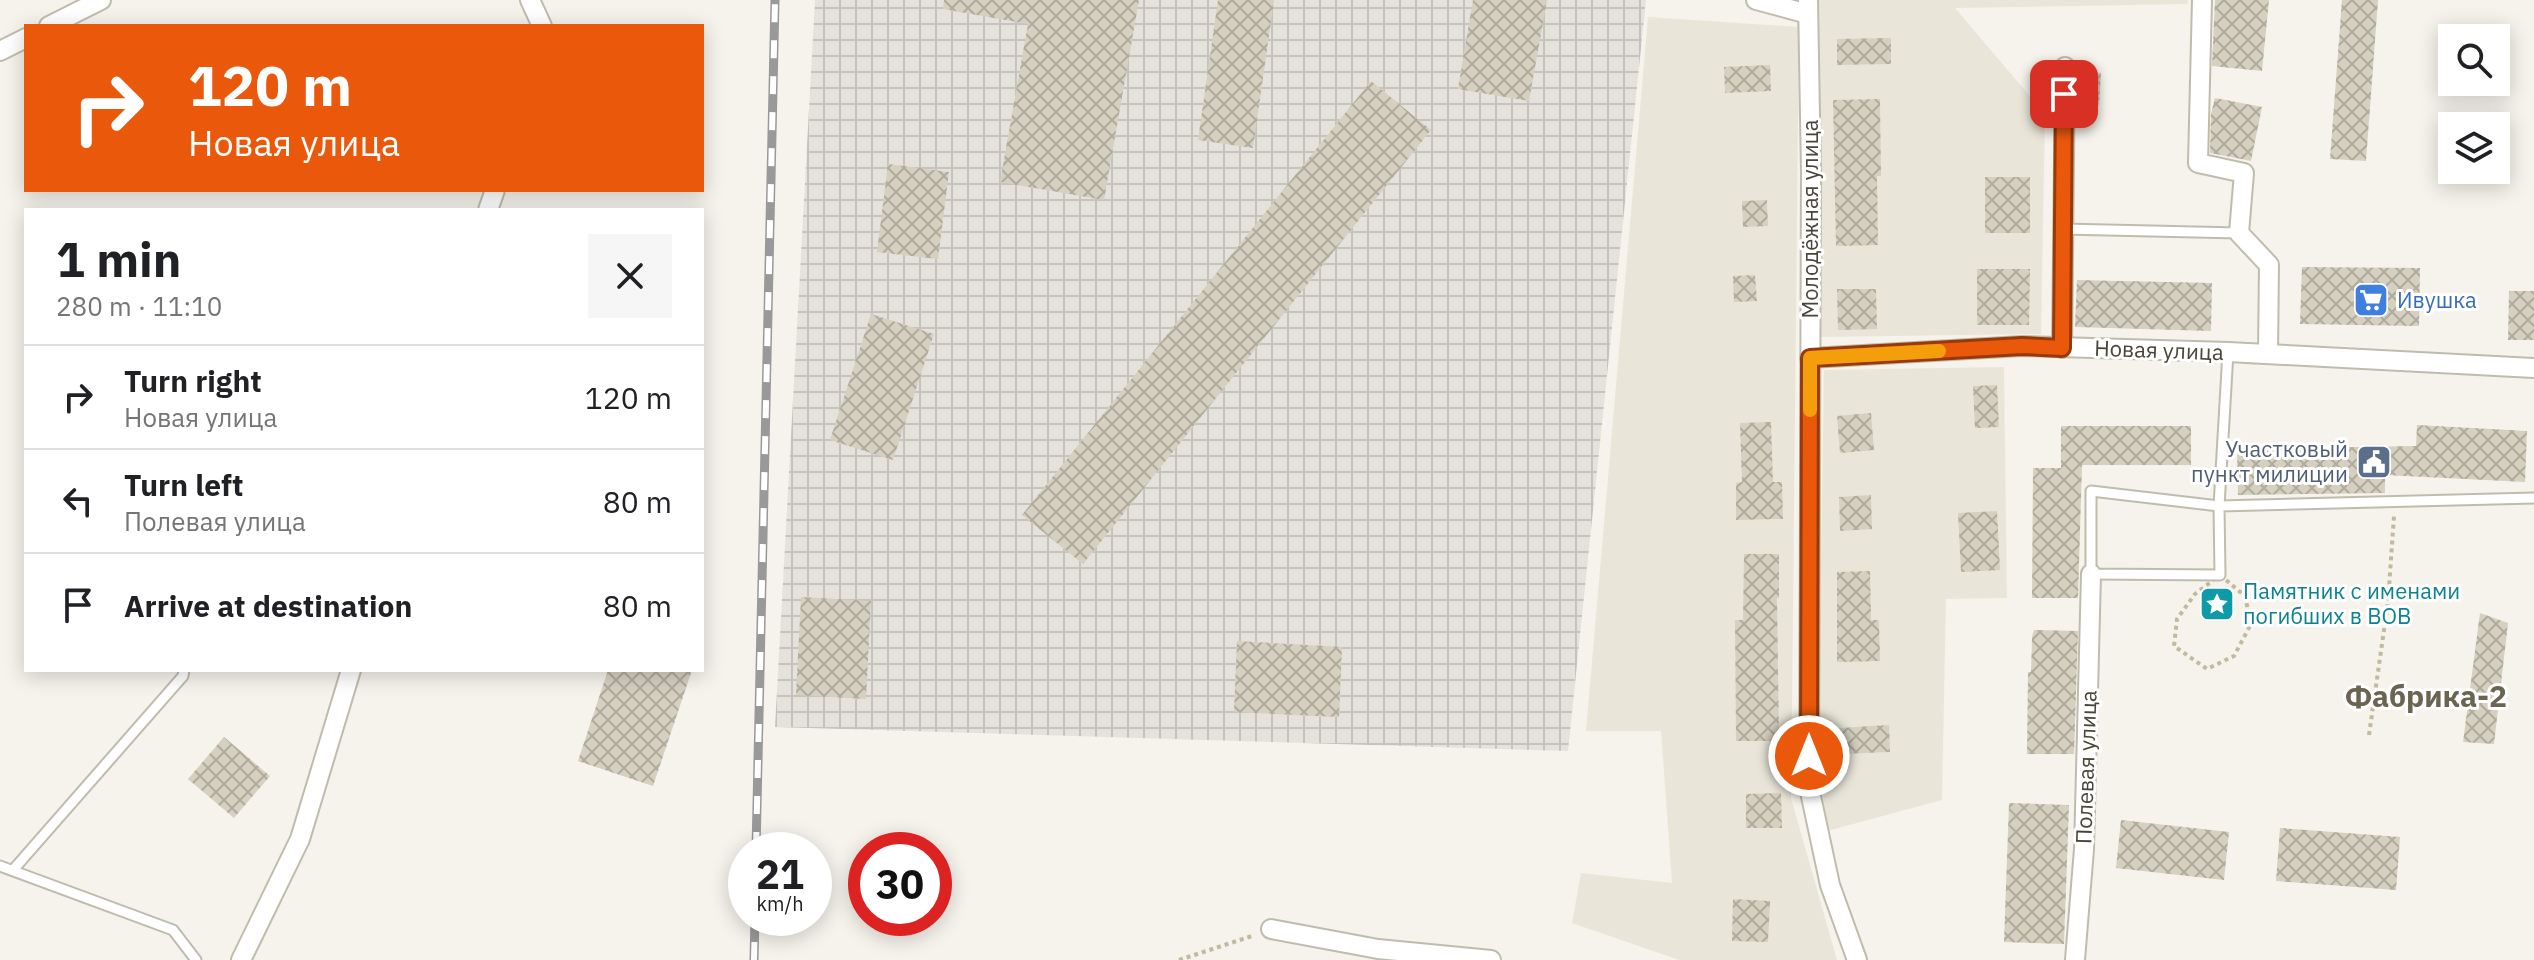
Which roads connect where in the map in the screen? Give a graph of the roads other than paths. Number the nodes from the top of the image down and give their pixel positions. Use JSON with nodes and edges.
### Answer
{"nodes":[{"id":1,"x":101,"y":0,"type":"edge"},
{"id":2,"x":530,"y":0,"type":"edge"},
{"id":3,"x":1756,"y":0,"type":"edge"},
{"id":4,"x":2202,"y":0,"type":"edge"},
{"id":5,"x":1808,"y":7,"type":"edge"},
{"id":6,"x":53,"y":24,"type":"edge"},
{"id":7,"x":541,"y":24,"type":"edge"},
{"id":8,"x":24,"y":39,"type":"edge"},
{"id":9,"x":0,"y":51,"type":"edge"},
{"id":10,"x":2065,"y":67,"type":"dead end"},
{"id":11,"x":2063,"y":229,"type":"junction"},
{"id":12,"x":2239,"y":233,"type":"junction"},
{"id":13,"x":2062,"y":348,"type":"junction"},
{"id":14,"x":2228,"y":352,"type":"junction"},
{"id":15,"x":2268,"y":354,"type":"junction"},
{"id":16,"x":1810,"y":358,"type":"junction"},
{"id":17,"x":2534,"y":368,"type":"edge"},
{"id":18,"x":2534,"y":498,"type":"edge"},
{"id":19,"x":2219,"y":506,"type":"junction"},
{"id":20,"x":2091,"y":574,"type":"junction"},
{"id":21,"x":184,"y":672,"type":"edge"},
{"id":22,"x":350,"y":672,"type":"edge"},
{"id":23,"x":0,"y":866,"type":"edge"},
{"id":24,"x":13,"y":870,"type":"junction"},
{"id":25,"x":1271,"y":929,"type":"road end"},
{"id":26,"x":196,"y":960,"type":"edge"},
{"id":27,"x":241,"y":960,"type":"edge"},
{"id":28,"x":1491,"y":960,"type":"edge"},
{"id":29,"x":1857,"y":960,"type":"edge"},
{"id":30,"x":2075,"y":960,"type":"edge"}],
"edges":[{"from":1,"to":6,"type":"street"},
{"from":2,"to":7,"type":"street"},
{"from":3,"to":5,"type":"street"},
{"from":4,"to":12,"type":"street"},
{"from":5,"to":16,"type":"street","name":"Молодёжная улица"},
{"from":8,"to":9,"type":"street"},
{"from":10,"to":11,"type":"street"},
{"from":11,"to":12,"type":"lane"},
{"from":11,"to":13,"type":"street"},
{"from":12,"to":15,"type":"street"},
{"from":13,"to":14,"type":"street","name":"Новая улица"},
{"from":13,"to":16,"type":"street","name":"Новая улица"},
{"from":14,"to":15,"type":"street","name":"Новая улица"},
{"from":14,"to":19,"type":"lane"},
{"from":15,"to":17,"type":"street","name":"Новая улица"},
{"from":16,"to":29,"type":"street","name":"Молодёжная улица"},
{"from":18,"to":19,"type":"lane"},
{"from":19,"to":20,"type":"lane"},
{"from":19,"to":20,"type":"lane"},
{"from":20,"to":30,"type":"street","name":"Полевая улица"},
{"from":21,"to":24,"type":"lane"},
{"from":22,"to":27,"type":"street"},
{"from":23,"to":24,"type":"lane"},
{"from":24,"to":26,"type":"lane"},
{"from":25,"to":28,"type":"street"}]}
